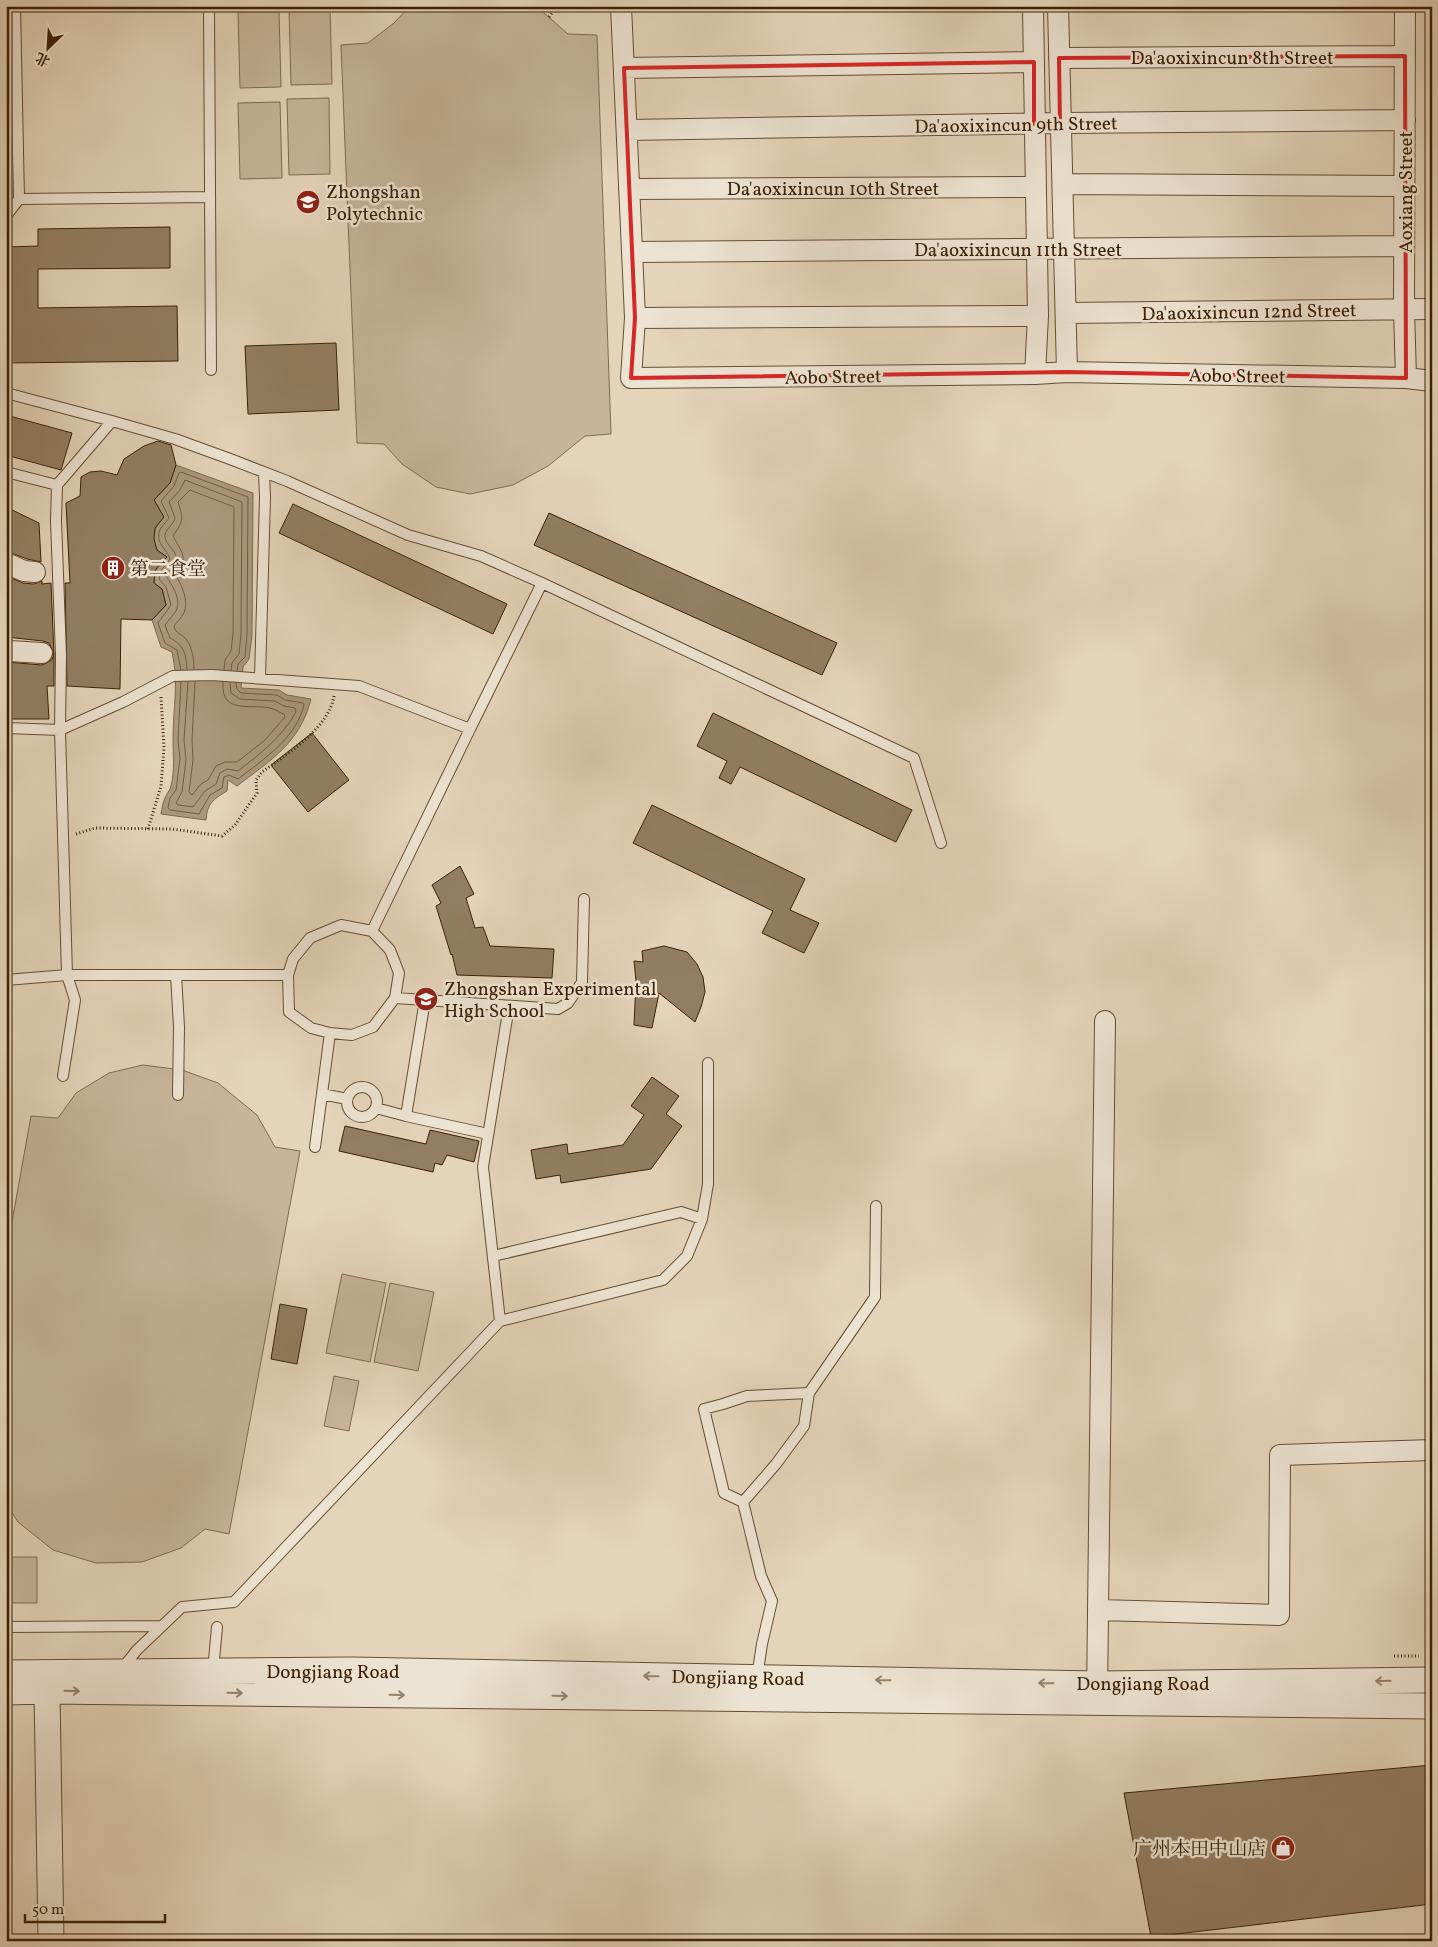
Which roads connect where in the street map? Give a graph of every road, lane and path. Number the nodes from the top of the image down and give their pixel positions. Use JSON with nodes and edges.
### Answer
{"nodes":[{"id":1,"x":15,"y":6,"type":"edge"},
{"id":2,"x":210,"y":6,"type":"edge"},
{"id":3,"x":557,"y":6,"type":"edge"},
{"id":4,"x":621,"y":6,"type":"edge"},
{"id":5,"x":1033,"y":6,"type":"edge"},
{"id":6,"x":1058,"y":6,"type":"edge"},
{"id":7,"x":1406,"y":6,"type":"edge"},
{"id":8,"x":549,"y":17,"type":"dead end"},
{"id":9,"x":1405,"y":56,"type":"junction"},
{"id":10,"x":1059,"y":58,"type":"junction"},
{"id":11,"x":1034,"y":62,"type":"junction"},
{"id":12,"x":624,"y":68,"type":"junction"},
{"id":13,"x":1405,"y":120,"type":"junction"},
{"id":14,"x":1060,"y":122,"type":"junction"},
{"id":15,"x":1034,"y":124,"type":"junction"},
{"id":16,"x":627,"y":130,"type":"junction"},
{"id":17,"x":1063,"y":184,"type":"junction"},
{"id":18,"x":1405,"y":186,"type":"junction"},
{"id":19,"x":1036,"y":187,"type":"junction"},
{"id":20,"x":630,"y":189,"type":"junction"},
{"id":21,"x":210,"y":197,"type":"junction"},
{"id":22,"x":19,"y":199,"type":"junction"},
{"id":23,"x":6,"y":216,"type":"edge"},
{"id":24,"x":1404,"y":246,"type":"junction"},
{"id":25,"x":1064,"y":248,"type":"junction"},
{"id":26,"x":1037,"y":249,"type":"junction"},
{"id":27,"x":632,"y":252,"type":"junction"},
{"id":28,"x":1404,"y":309,"type":"junction"},
{"id":29,"x":1432,"y":310,"type":"edge"},
{"id":30,"x":1066,"y":313,"type":"junction"},
{"id":31,"x":1038,"y":316,"type":"junction"},
{"id":32,"x":635,"y":318,"type":"junction"},
{"id":33,"x":211,"y":370,"type":"dead end"},
{"id":34,"x":1067,"y":372,"type":"junction"},
{"id":35,"x":1035,"y":374,"type":"junction"},
{"id":36,"x":1406,"y":378,"type":"junction"},
{"id":37,"x":1432,"y":381,"type":"edge"},
{"id":38,"x":6,"y":393,"type":"edge"},
{"id":39,"x":112,"y":421,"type":"junction"},
{"id":40,"x":6,"y":472,"type":"edge"},
{"id":41,"x":264,"y":473,"type":"junction"},
{"id":42,"x":57,"y":485,"type":"junction"},
{"id":43,"x":6,"y":563,"type":"edge"},
{"id":44,"x":35,"y":572,"type":"dead end"},
{"id":45,"x":542,"y":583,"type":"junction"},
{"id":46,"x":6,"y":650,"type":"edge"},
{"id":47,"x":42,"y":653,"type":"dead end"},
{"id":48,"x":260,"y":678,"type":"junction"},
{"id":49,"x":161,"y":682,"type":"junction"},
{"id":50,"x":335,"y":684,"type":"junction"},
{"id":51,"x":6,"y":728,"type":"edge"},
{"id":52,"x":470,"y":729,"type":"junction"},
{"id":53,"x":60,"y":730,"type":"junction"},
{"id":54,"x":148,"y":829,"type":"junction"},
{"id":55,"x":64,"y":838,"type":"junction"},
{"id":56,"x":941,"y":843,"type":"dead end"},
{"id":57,"x":584,"y":899,"type":"dead end"},
{"id":58,"x":372,"y":932,"type":"junction"},
{"id":59,"x":67,"y":975,"type":"junction"},
{"id":60,"x":176,"y":975,"type":"junction"},
{"id":61,"x":288,"y":975,"type":"junction"},
{"id":62,"x":6,"y":980,"type":"edge"},
{"id":63,"x":395,"y":998,"type":"junction"},
{"id":64,"x":425,"y":1000,"type":"junction"},
{"id":65,"x":509,"y":1006,"type":"junction"},
{"id":66,"x":1105,"y":1021,"type":"dead end"},
{"id":67,"x":330,"y":1033,"type":"junction"},
{"id":68,"x":708,"y":1063,"type":"dead end"},
{"id":69,"x":62,"y":1076,"type":"dead end"},
{"id":70,"x":322,"y":1094,"type":"junction"},
{"id":71,"x":178,"y":1095,"type":"dead end"},
{"id":72,"x":347,"y":1099,"type":"junction"},
{"id":73,"x":376,"y":1108,"type":"junction"},
{"id":74,"x":406,"y":1116,"type":"junction"},
{"id":75,"x":488,"y":1134,"type":"junction"},
{"id":76,"x":315,"y":1147,"type":"dead end"},
{"id":77,"x":876,"y":1206,"type":"dead end"},
{"id":78,"x":702,"y":1219,"type":"junction"},
{"id":79,"x":493,"y":1256,"type":"junction"},
{"id":80,"x":500,"y":1321,"type":"junction"},
{"id":81,"x":809,"y":1393,"type":"junction"},
{"id":82,"x":1432,"y":1450,"type":"edge"},
{"id":83,"x":743,"y":1502,"type":"junction"},
{"id":84,"x":1099,"y":1610,"type":"junction"},
{"id":85,"x":161,"y":1626,"type":"junction"},
{"id":86,"x":6,"y":1627,"type":"edge"},
{"id":87,"x":217,"y":1627,"type":"dead end"},
{"id":88,"x":1394,"y":1656,"type":"dead end"},
{"id":89,"x":1422,"y":1657,"type":"dead end"},
{"id":90,"x":120,"y":1671,"type":"junction"},
{"id":91,"x":213,"y":1671,"type":"junction"},
{"id":92,"x":6,"y":1673,"type":"edge"},
{"id":93,"x":757,"y":1678,"type":"junction"},
{"id":94,"x":1432,"y":1680,"type":"edge"},
{"id":95,"x":46,"y":1682,"type":"junction"},
{"id":96,"x":6,"y":1692,"type":"edge"},
{"id":97,"x":1097,"y":1693,"type":"junction"},
{"id":98,"x":1432,"y":1706,"type":"edge"},
{"id":99,"x":50,"y":1941,"type":"edge"}],
"edges":[{"from":1,"to":22,"type":"lane"},
{"from":2,"to":21,"type":"lane"},
{"from":3,"to":8,"type":"path"},
{"from":4,"to":12,"type":"street","name":"Aobo Street"},
{"from":5,"to":11,"type":"street"},
{"from":6,"to":10,"type":"street"},
{"from":7,"to":9,"type":"street","name":"Aoxiang Street"},
{"from":9,"to":10,"type":"street","name":"Da'aoxixincun 8th Street"},
{"from":9,"to":13,"type":"street","name":"Aoxiang Street"},
{"from":10,"to":14,"type":"street"},
{"from":11,"to":12,"type":"street"},
{"from":11,"to":15,"type":"street"},
{"from":12,"to":16,"type":"street","name":"Aobo Street"},
{"from":13,"to":14,"type":"street","name":"Da'aoxixincun 9th Street"},
{"from":13,"to":18,"type":"street","name":"Aoxiang Street"},
{"from":14,"to":15,"type":"street","name":"Da'aoxixincun 9th Street"},
{"from":14,"to":17,"type":"street"},
{"from":15,"to":16,"type":"street","name":"Da'aoxixincun 9th Street"},
{"from":15,"to":19,"type":"street"},
{"from":16,"to":20,"type":"street","name":"Aobo Street"},
{"from":17,"to":18,"type":"street"},
{"from":17,"to":25,"type":"street"},
{"from":18,"to":24,"type":"street","name":"Aoxiang Street"},
{"from":19,"to":20,"type":"street","name":"Da'aoxixincun 10th Street"},
{"from":19,"to":26,"type":"street"},
{"from":20,"to":27,"type":"street","name":"Aobo Street"},
{"from":21,"to":22,"type":"lane"},
{"from":21,"to":33,"type":"lane"},
{"from":22,"to":23,"type":"lane"},
{"from":24,"to":25,"type":"street","name":"Da'aoxixincun 11th Street"},
{"from":24,"to":28,"type":"street","name":"Aoxiang Street"},
{"from":25,"to":26,"type":"street","name":"Da'aoxixincun 11th Street"},
{"from":25,"to":30,"type":"street"},
{"from":26,"to":27,"type":"street","name":"Da'aoxixincun 11th Street"},
{"from":26,"to":31,"type":"street"},
{"from":27,"to":32,"type":"street","name":"Aobo Street"},
{"from":28,"to":29,"type":"street","name":"Da'aoxixincun 12nd Street"},
{"from":28,"to":30,"type":"street","name":"Da'aoxixincun 12nd Street"},
{"from":28,"to":36,"type":"street","name":"Aoxiang Street"},
{"from":30,"to":34,"type":"street"},
{"from":31,"to":32,"type":"street"},
{"from":31,"to":35,"type":"street"},
{"from":32,"to":35,"type":"street","name":"Aobo Street"},
{"from":34,"to":35,"type":"street","name":"Aobo Street"},
{"from":34,"to":36,"type":"street","name":"Aobo Street"},
{"from":36,"to":37,"type":"street","name":"Aobo Street"},
{"from":38,"to":39,"type":"lane"},
{"from":39,"to":41,"type":"lane"},
{"from":39,"to":42,"type":"lane"},
{"from":40,"to":42,"type":"lane"},
{"from":41,"to":45,"type":"lane"},
{"from":41,"to":48,"type":"lane"},
{"from":42,"to":53,"type":"lane"},
{"from":43,"to":44,"type":"street"},
{"from":45,"to":52,"type":"lane"},
{"from":45,"to":56,"type":"lane"},
{"from":46,"to":47,"type":"street"},
{"from":48,"to":49,"type":"lane"},
{"from":48,"to":50,"type":"lane"},
{"from":49,"to":53,"type":"lane"},
{"from":49,"to":54,"type":"path"},
{"from":50,"to":52,"type":"lane"},
{"from":50,"to":54,"type":"path"},
{"from":51,"to":53,"type":"lane"},
{"from":52,"to":58,"type":"lane"},
{"from":53,"to":55,"type":"lane"},
{"from":54,"to":55,"type":"path"},
{"from":55,"to":59,"type":"lane"},
{"from":57,"to":65,"type":"lane"},
{"from":58,"to":61,"type":"lane"},
{"from":58,"to":63,"type":"lane"},
{"from":59,"to":60,"type":"lane"},
{"from":59,"to":62,"type":"lane"},
{"from":59,"to":69,"type":"lane"},
{"from":60,"to":61,"type":"lane"},
{"from":60,"to":71,"type":"lane"},
{"from":61,"to":67,"type":"lane"},
{"from":63,"to":64,"type":"lane"},
{"from":63,"to":67,"type":"lane"},
{"from":64,"to":65,"type":"lane"},
{"from":64,"to":74,"type":"lane"},
{"from":65,"to":75,"type":"lane"},
{"from":66,"to":84,"type":"street"},
{"from":67,"to":70,"type":"lane"},
{"from":68,"to":78,"type":"lane"},
{"from":70,"to":72,"type":"lane"},
{"from":70,"to":76,"type":"lane"},
{"from":72,"to":73,"type":"lane"},
{"from":72,"to":73,"type":"lane"},
{"from":73,"to":74,"type":"lane"},
{"from":74,"to":75,"type":"lane"},
{"from":75,"to":79,"type":"lane"},
{"from":77,"to":81,"type":"lane"},
{"from":78,"to":79,"type":"lane"},
{"from":78,"to":80,"type":"lane"},
{"from":79,"to":80,"type":"lane"},
{"from":80,"to":85,"type":"lane"},
{"from":81,"to":83,"type":"lane"},
{"from":81,"to":83,"type":"lane"},
{"from":82,"to":84,"type":"street"},
{"from":83,"to":93,"type":"lane"},
{"from":84,"to":97,"type":"street"},
{"from":85,"to":86,"type":"lane"},
{"from":85,"to":90,"type":"lane"},
{"from":87,"to":91,"type":"lane"},
{"from":88,"to":89,"type":"path"},
{"from":90,"to":91,"type":"street","name":"Dongjiang Road"},
{"from":90,"to":95,"type":"street","name":"Dongjiang Road"},
{"from":93,"to":91,"type":"street","name":"Dongjiang Road","one_way":true},
{"from":92,"to":95,"type":"street","name":"Dongjiang Road"},
{"from":97,"to":93,"type":"street","name":"Dongjiang Road","one_way":true},
{"from":94,"to":97,"type":"street","name":"Dongjiang Road","one_way":true},
{"from":95,"to":96,"type":"street","name":"Dongjiang Road"},
{"from":95,"to":97,"type":"street","name":"Dongjiang Road","one_way":true},
{"from":95,"to":99,"type":"street"},
{"from":97,"to":98,"type":"street","name":"Dongjiang Road"}]}
